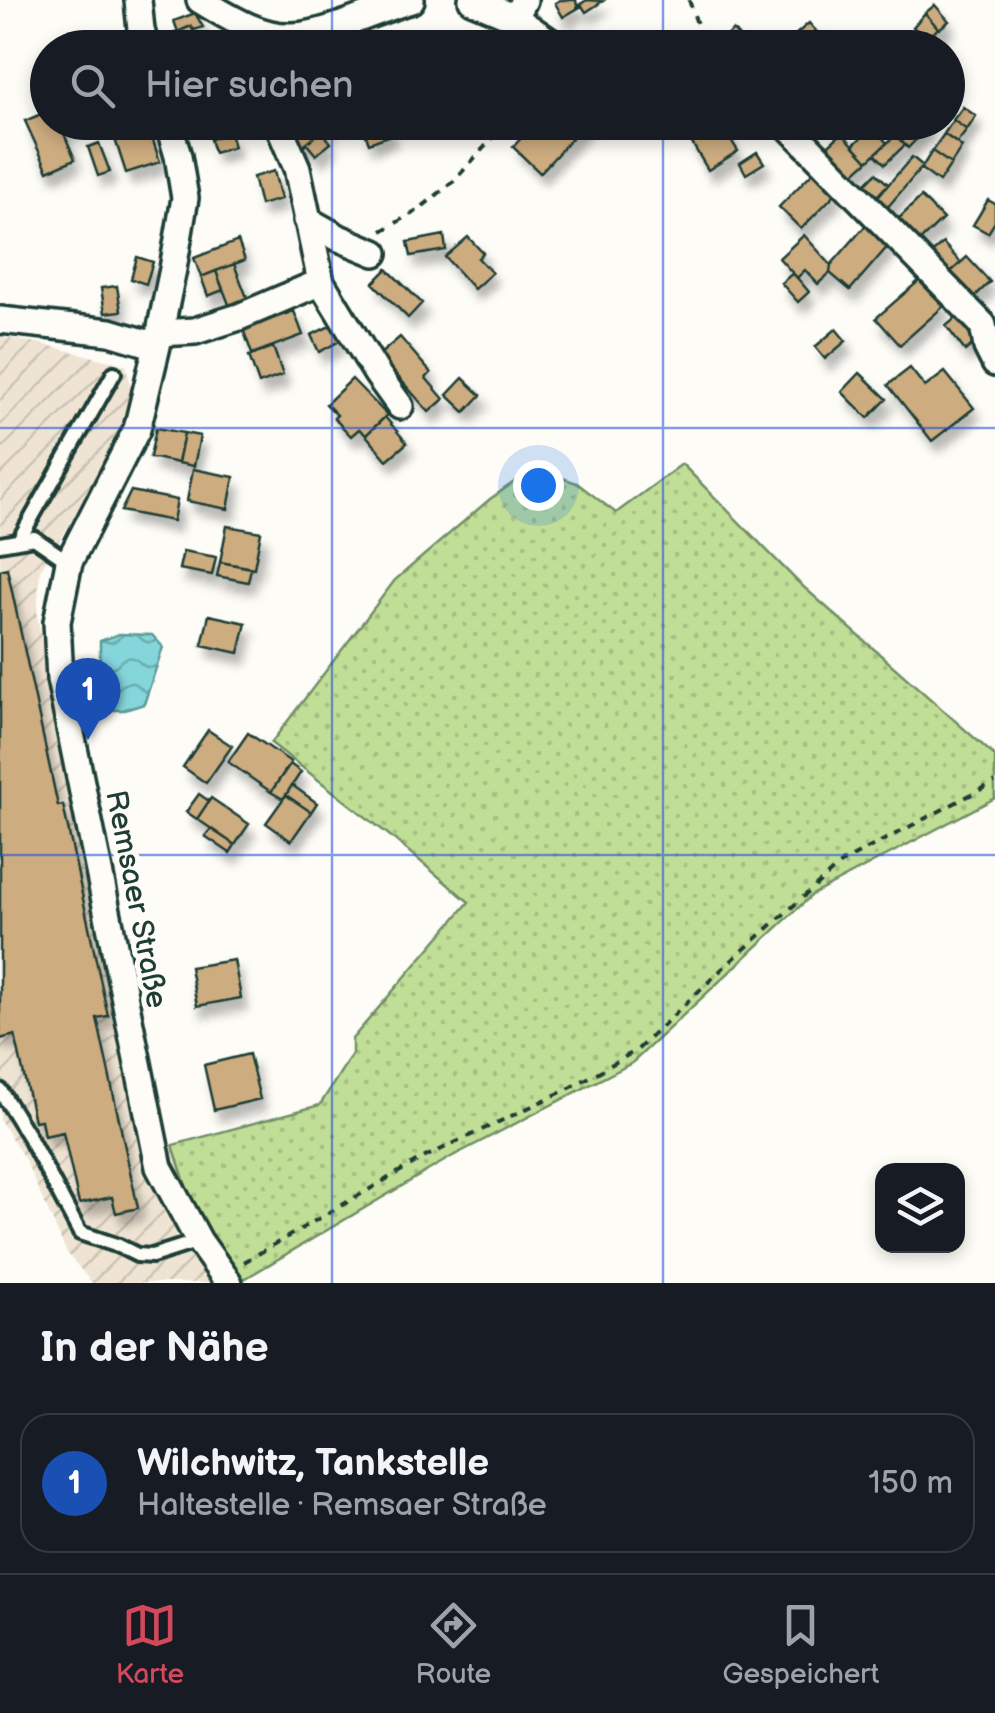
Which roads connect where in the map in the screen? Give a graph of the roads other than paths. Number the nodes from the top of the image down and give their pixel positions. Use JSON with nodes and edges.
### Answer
{"nodes":[{"id":1,"x":138,"y":0,"type":"edge"},
{"id":2,"x":200,"y":0,"type":"edge"},
{"id":3,"x":411,"y":0,"type":"edge"},
{"id":4,"x":472,"y":0,"type":"edge"},
{"id":5,"x":519,"y":9,"type":"edge"},
{"id":6,"x":143,"y":30,"type":"edge"},
{"id":7,"x":239,"y":30,"type":"edge"},
{"id":8,"x":321,"y":30,"type":"edge"},
{"id":9,"x":541,"y":30,"type":"edge"},
{"id":10,"x":173,"y":140,"type":"edge"},
{"id":11,"x":285,"y":140,"type":"edge"},
{"id":12,"x":803,"y":140,"type":"edge"},
{"id":13,"x":306,"y":220,"type":"junction"},
{"id":14,"x":366,"y":248,"type":"road end"},
{"id":15,"x":320,"y":282,"type":"junction"},
{"id":16,"x":989,"y":318,"type":"edge"},
{"id":17,"x":0,"y":320,"type":"edge"},
{"id":18,"x":159,"y":340,"type":"junction"},
{"id":19,"x":995,"y":363,"type":"edge"},
{"id":20,"x":114,"y":373,"type":"dead end"},
{"id":21,"x":400,"y":406,"type":"dead end"},
{"id":22,"x":19,"y":540,"type":"junction"},
{"id":23,"x":0,"y":544,"type":"edge"},
{"id":24,"x":69,"y":562,"type":"junction"},
{"id":25,"x":0,"y":1090,"type":"edge"},
{"id":26,"x":199,"y":1241,"type":"junction"},
{"id":27,"x":226,"y":1279,"type":"edge"}],
"edges":[{"from":1,"to":6,"type":"street"},
{"from":2,"to":7,"type":"street"},
{"from":3,"to":8,"type":"street"},
{"from":4,"to":5,"type":"street"},
{"from":5,"to":9,"type":"street"},
{"from":10,"to":18,"type":"street","name":"Remsaer Straße"},
{"from":11,"to":13,"type":"street"},
{"from":12,"to":16,"type":"street"},
{"from":13,"to":14,"type":"street"},
{"from":13,"to":15,"type":"street"},
{"from":15,"to":18,"type":"street"},
{"from":15,"to":21,"type":"street"},
{"from":16,"to":19,"type":"street"},
{"from":17,"to":18,"type":"street"},
{"from":18,"to":24,"type":"street","name":"Remsaer Straße"},
{"from":20,"to":22,"type":"lane"},
{"from":22,"to":23,"type":"lane"},
{"from":22,"to":24,"type":"lane"},
{"from":24,"to":26,"type":"street","name":"Remsaer Straße"},
{"from":25,"to":26,"type":"lane"},
{"from":26,"to":27,"type":"street","name":"Remsaer Straße"}]}
